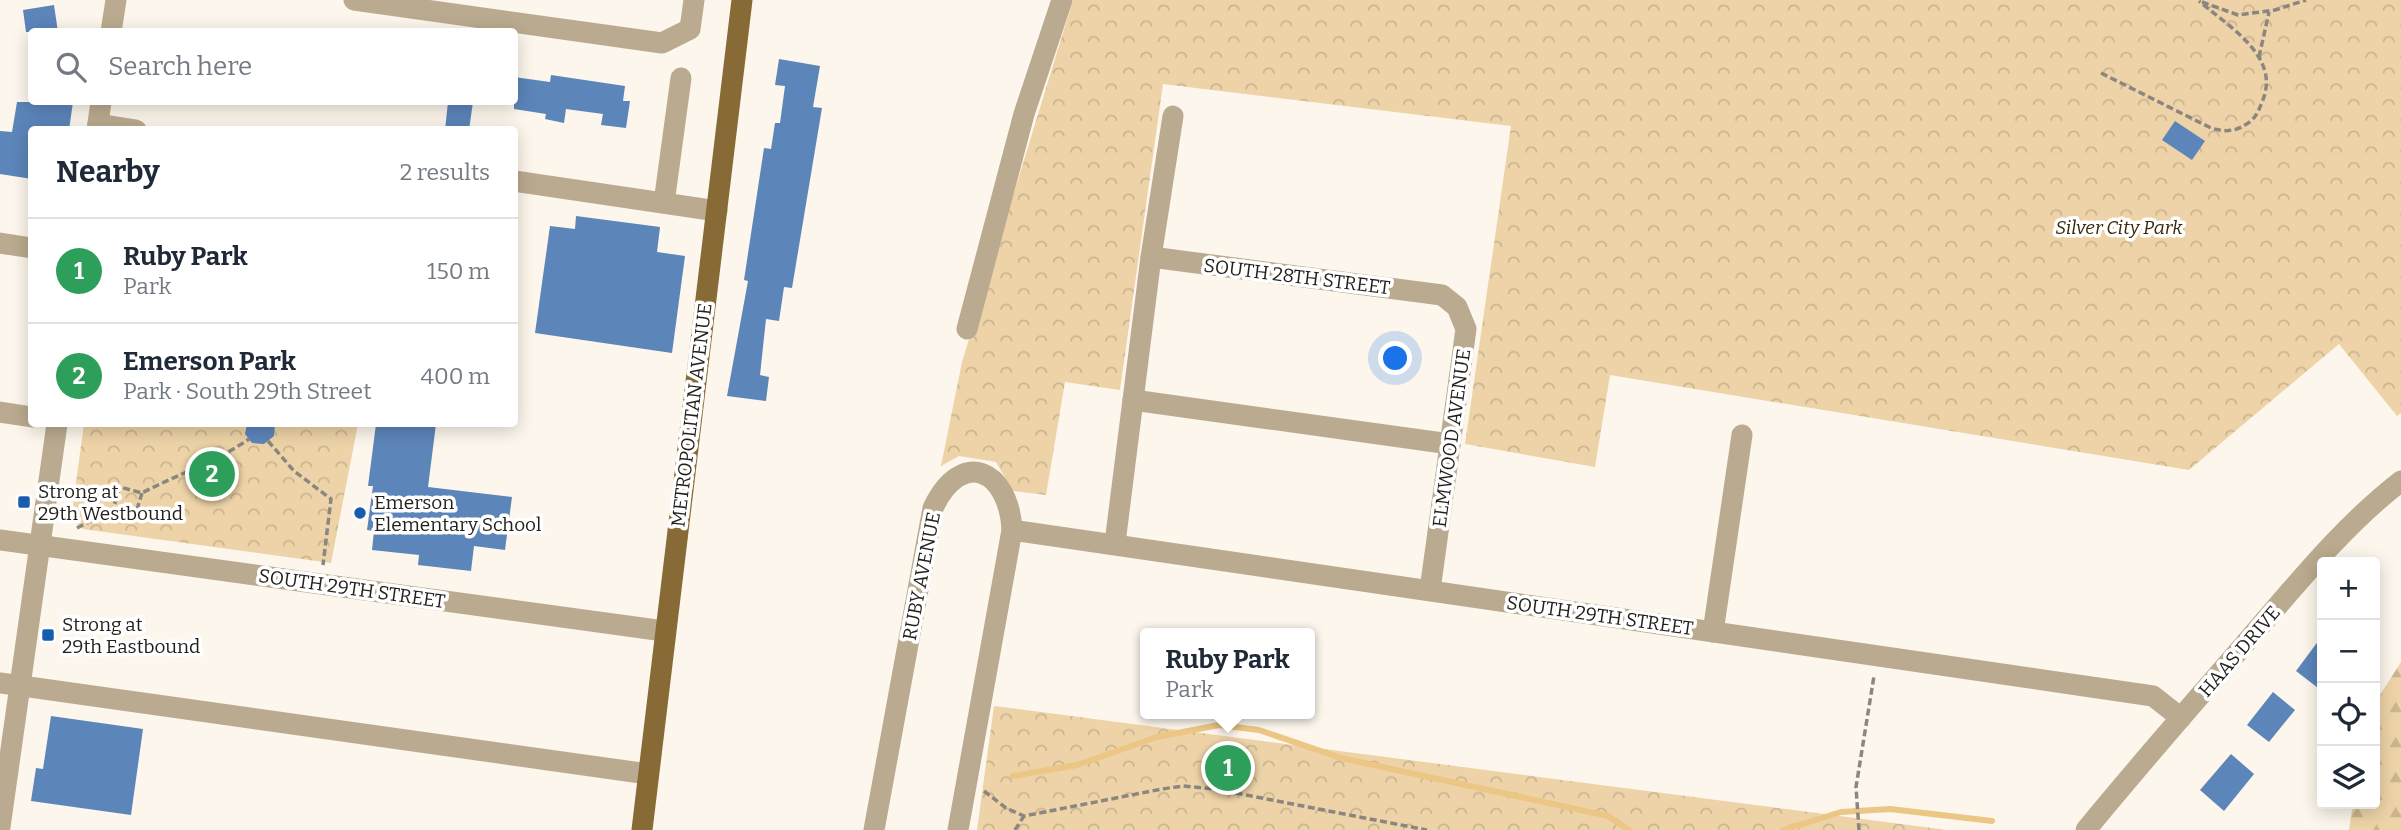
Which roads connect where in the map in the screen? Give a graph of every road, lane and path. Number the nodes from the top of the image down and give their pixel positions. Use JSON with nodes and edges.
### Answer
{"nodes":[{"id":1,"x":116,"y":0,"type":"edge"},
{"id":2,"x":354,"y":0,"type":"edge"},
{"id":3,"x":694,"y":0,"type":"edge"},
{"id":4,"x":742,"y":0,"type":"edge"},
{"id":5,"x":1062,"y":0,"type":"edge"},
{"id":6,"x":2306,"y":0,"type":"edge"},
{"id":7,"x":2198,"y":1,"type":"edge"},
{"id":8,"x":2269,"y":11,"type":"junction"},
{"id":9,"x":112,"y":28,"type":"edge"},
{"id":10,"x":2259,"y":57,"type":"junction"},
{"id":11,"x":2101,"y":73,"type":"dead end"},
{"id":12,"x":681,"y":78,"type":"dead end"},
{"id":13,"x":101,"y":105,"type":"edge"},
{"id":14,"x":1173,"y":116,"type":"dead end"},
{"id":15,"x":98,"y":126,"type":"edge"},
{"id":16,"x":518,"y":182,"type":"edge"},
{"id":17,"x":664,"y":203,"type":"junction"},
{"id":18,"x":717,"y":211,"type":"junction"},
{"id":19,"x":0,"y":243,"type":"edge"},
{"id":20,"x":28,"y":246,"type":"edge"},
{"id":21,"x":1151,"y":257,"type":"junction"},
{"id":22,"x":1442,"y":295,"type":"joint"},
{"id":23,"x":967,"y":329,"type":"dead end"},
{"id":24,"x":1133,"y":400,"type":"junction"},
{"id":25,"x":0,"y":412,"type":"edge"},
{"id":26,"x":28,"y":416,"type":"edge"},
{"id":27,"x":57,"y":427,"type":"edge"},
{"id":28,"x":1742,"y":435,"type":"dead end"},
{"id":29,"x":249,"y":439,"type":"dead end"},
{"id":30,"x":268,"y":441,"type":"dead end"},
{"id":31,"x":1450,"y":444,"type":"junction"},
{"id":32,"x":2401,"y":481,"type":"edge"},
{"id":33,"x":142,"y":493,"type":"junction"},
{"id":34,"x":113,"y":509,"type":"junction"},
{"id":35,"x":77,"y":528,"type":"dead end"},
{"id":36,"x":1012,"y":530,"type":"junction"},
{"id":37,"x":0,"y":540,"type":"edge"},
{"id":38,"x":1115,"y":543,"type":"junction"},
{"id":39,"x":40,"y":546,"type":"junction"},
{"id":40,"x":323,"y":565,"type":"dead end"},
{"id":41,"x":1430,"y":590,"type":"junction"},
{"id":42,"x":664,"y":631,"type":"junction"},
{"id":43,"x":1713,"y":632,"type":"junction"},
{"id":44,"x":1874,"y":676,"type":"dead end"},
{"id":45,"x":10,"y":684,"type":"edge"},
{"id":46,"x":2182,"y":718,"type":"junction"},
{"id":47,"x":648,"y":774,"type":"junction"},
{"id":48,"x":979,"y":788,"type":"dead end"},
{"id":49,"x":1024,"y":816,"type":"junction"},
{"id":50,"x":0,"y":827,"type":"edge"},
{"id":51,"x":642,"y":830,"type":"edge"},
{"id":52,"x":874,"y":830,"type":"edge"},
{"id":53,"x":958,"y":830,"type":"edge"},
{"id":54,"x":1015,"y":830,"type":"edge"},
{"id":55,"x":1427,"y":830,"type":"edge"},
{"id":56,"x":1859,"y":830,"type":"edge"},
{"id":57,"x":2086,"y":830,"type":"edge"}],
"edges":[{"from":1,"to":9,"type":"street"},
{"from":2,"to":3,"type":"street"},
{"from":4,"to":18,"type":"main road","name":"METROPOLITAN AVENUE"},
{"from":5,"to":23,"type":"street"},
{"from":6,"to":8,"type":"path"},
{"from":7,"to":8,"type":"path"},
{"from":7,"to":10,"type":"path"},
{"from":8,"to":10,"type":"path"},
{"from":10,"to":11,"type":"path"},
{"from":12,"to":17,"type":"street"},
{"from":13,"to":15,"type":"street"},
{"from":14,"to":21,"type":"street"},
{"from":16,"to":17,"type":"street"},
{"from":17,"to":18,"type":"street"},
{"from":18,"to":42,"type":"main road","name":"METROPOLITAN AVENUE"},
{"from":19,"to":20,"type":"street"},
{"from":21,"to":22,"type":"street","name":"SOUTH 28TH STREET"},
{"from":21,"to":24,"type":"street"},
{"from":22,"to":31,"type":"street","name":"ELMWOOD AVENUE"},
{"from":24,"to":31,"type":"street"},
{"from":24,"to":38,"type":"street"},
{"from":25,"to":26,"type":"street"},
{"from":27,"to":39,"type":"street"},
{"from":28,"to":43,"type":"street"},
{"from":29,"to":33,"type":"path"},
{"from":30,"to":40,"type":"path"},
{"from":31,"to":41,"type":"street","name":"ELMWOOD AVENUE"},
{"from":32,"to":46,"type":"street","name":"HAAS DRIVE"},
{"from":33,"to":34,"type":"path"},
{"from":33,"to":34,"type":"path"},
{"from":34,"to":35,"type":"path"},
{"from":36,"to":38,"type":"street","name":"SOUTH 29TH STREET"},
{"from":36,"to":52,"type":"street","name":"RUBY AVENUE"},
{"from":36,"to":53,"type":"street","name":"RUBY AVENUE"},
{"from":37,"to":39,"type":"street","name":"SOUTH 29TH STREET"},
{"from":38,"to":41,"type":"street","name":"SOUTH 29TH STREET"},
{"from":39,"to":42,"type":"street","name":"SOUTH 29TH STREET"},
{"from":39,"to":45,"type":"street"},
{"from":41,"to":43,"type":"street","name":"SOUTH 29TH STREET"},
{"from":42,"to":47,"type":"main road","name":"METROPOLITAN AVENUE"},
{"from":43,"to":46,"type":"street","name":"SOUTH 29TH STREET"},
{"from":44,"to":56,"type":"path"},
{"from":45,"to":47,"type":"street"},
{"from":45,"to":50,"type":"street"},
{"from":46,"to":57,"type":"street","name":"HAAS DRIVE"},
{"from":47,"to":51,"type":"main road","name":"METROPOLITAN AVENUE"},
{"from":48,"to":49,"type":"path"},
{"from":49,"to":54,"type":"path"},
{"from":49,"to":55,"type":"path"}]}
